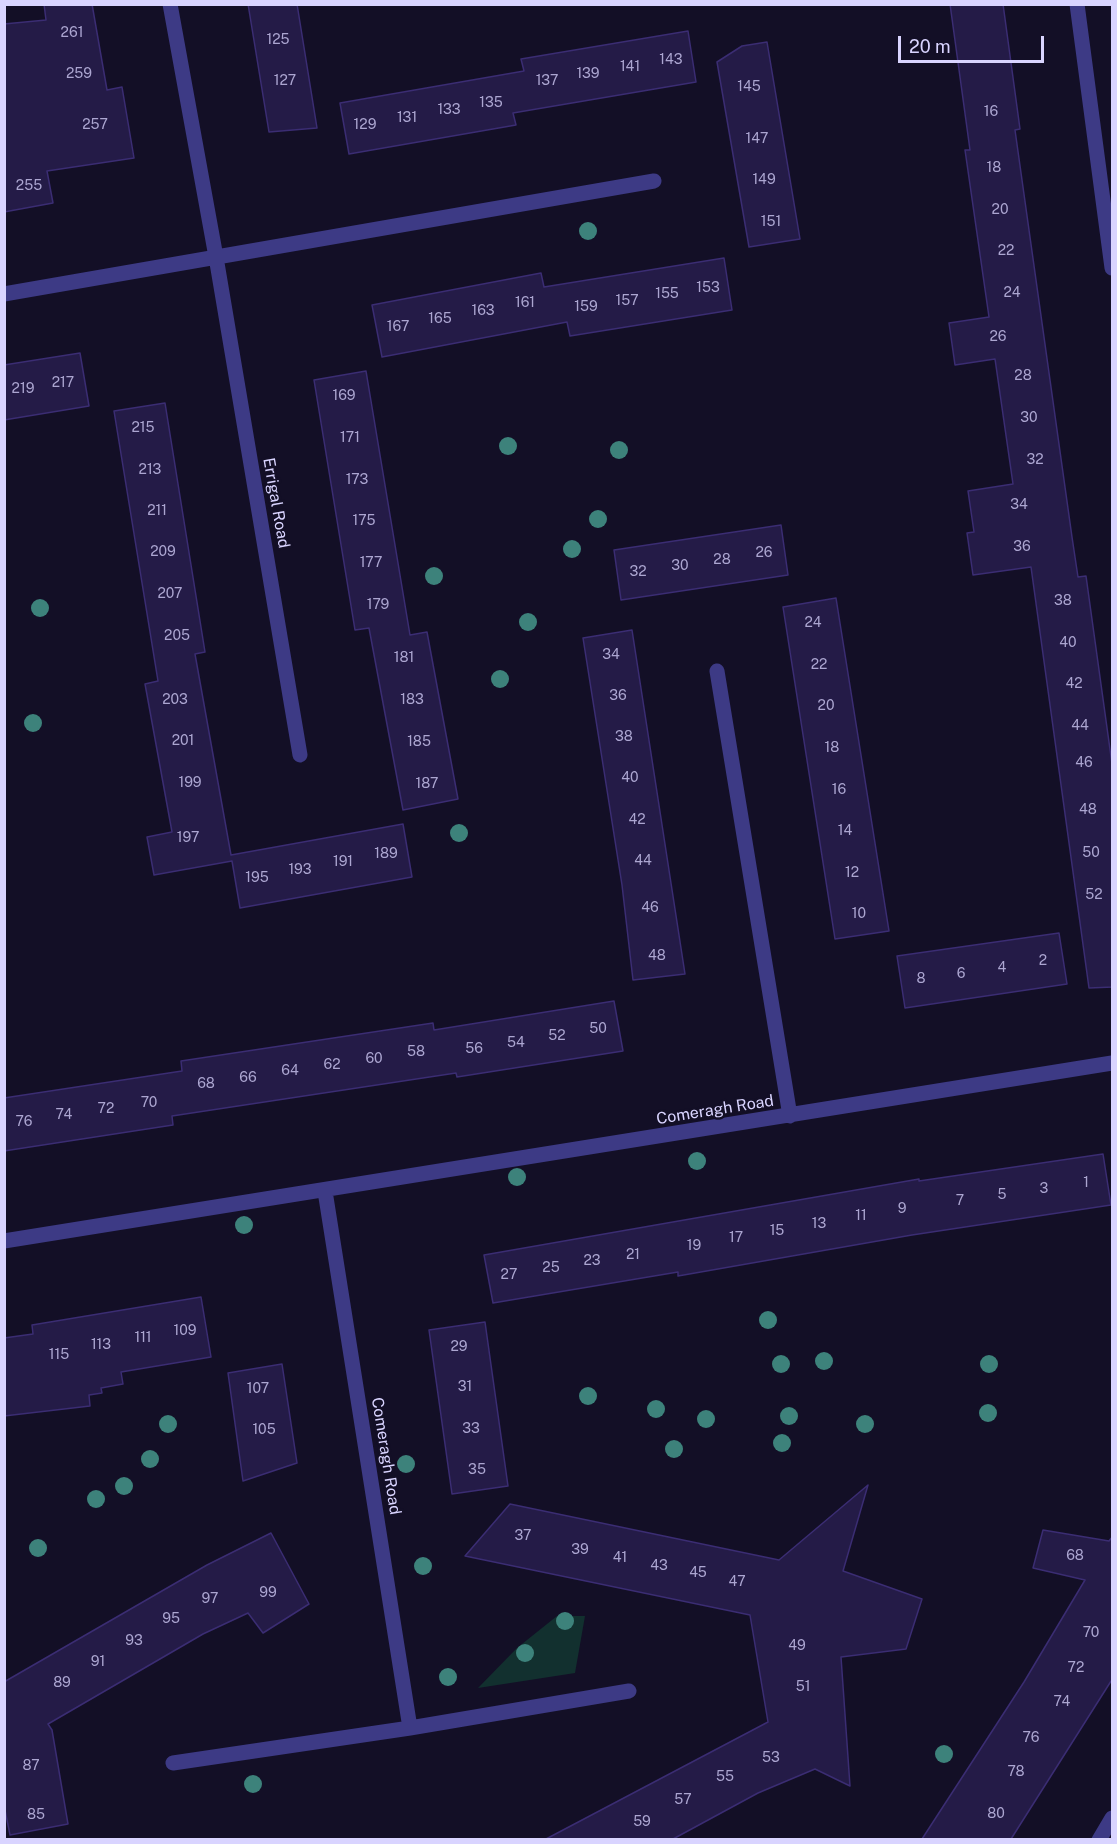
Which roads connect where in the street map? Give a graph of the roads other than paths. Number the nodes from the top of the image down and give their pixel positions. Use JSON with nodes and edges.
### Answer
{"nodes":[{"id":1,"x":170,"y":4,"type":"edge"},
{"id":2,"x":1077,"y":4,"type":"edge"},
{"id":3,"x":654,"y":181,"type":"dead end"},
{"id":4,"x":216,"y":257,"type":"junction"},
{"id":5,"x":1113,"y":268,"type":"edge"},
{"id":6,"x":4,"y":294,"type":"edge"},
{"id":7,"x":717,"y":671,"type":"dead end"},
{"id":8,"x":300,"y":755,"type":"dead end"},
{"id":9,"x":1113,"y":1063,"type":"edge"},
{"id":10,"x":790,"y":1116,"type":"junction"},
{"id":11,"x":326,"y":1191,"type":"junction"},
{"id":12,"x":4,"y":1241,"type":"edge"},
{"id":13,"x":629,"y":1691,"type":"dead end"},
{"id":14,"x":410,"y":1728,"type":"junction"},
{"id":15,"x":172,"y":1762,"type":"dead end"},
{"id":16,"x":1113,"y":1818,"type":"edge"},
{"id":17,"x":1099,"y":1839,"type":"edge"}],
"edges":[{"from":1,"to":4,"type":"street","name":"Errigal Road"},
{"from":2,"to":5,"type":"street"},
{"from":3,"to":4,"type":"street"},
{"from":4,"to":6,"type":"street"},
{"from":4,"to":8,"type":"street","name":"Errigal Road"},
{"from":7,"to":10,"type":"street","name":"Comeragh Road"},
{"from":9,"to":10,"type":"street","name":"Comeragh Road"},
{"from":10,"to":11,"type":"street","name":"Comeragh Road"},
{"from":11,"to":12,"type":"street","name":"Comeragh Road"},
{"from":11,"to":14,"type":"street","name":"Comeragh Road"},
{"from":13,"to":14,"type":"street"},
{"from":14,"to":15,"type":"street"},
{"from":16,"to":17,"type":"street"}]}
